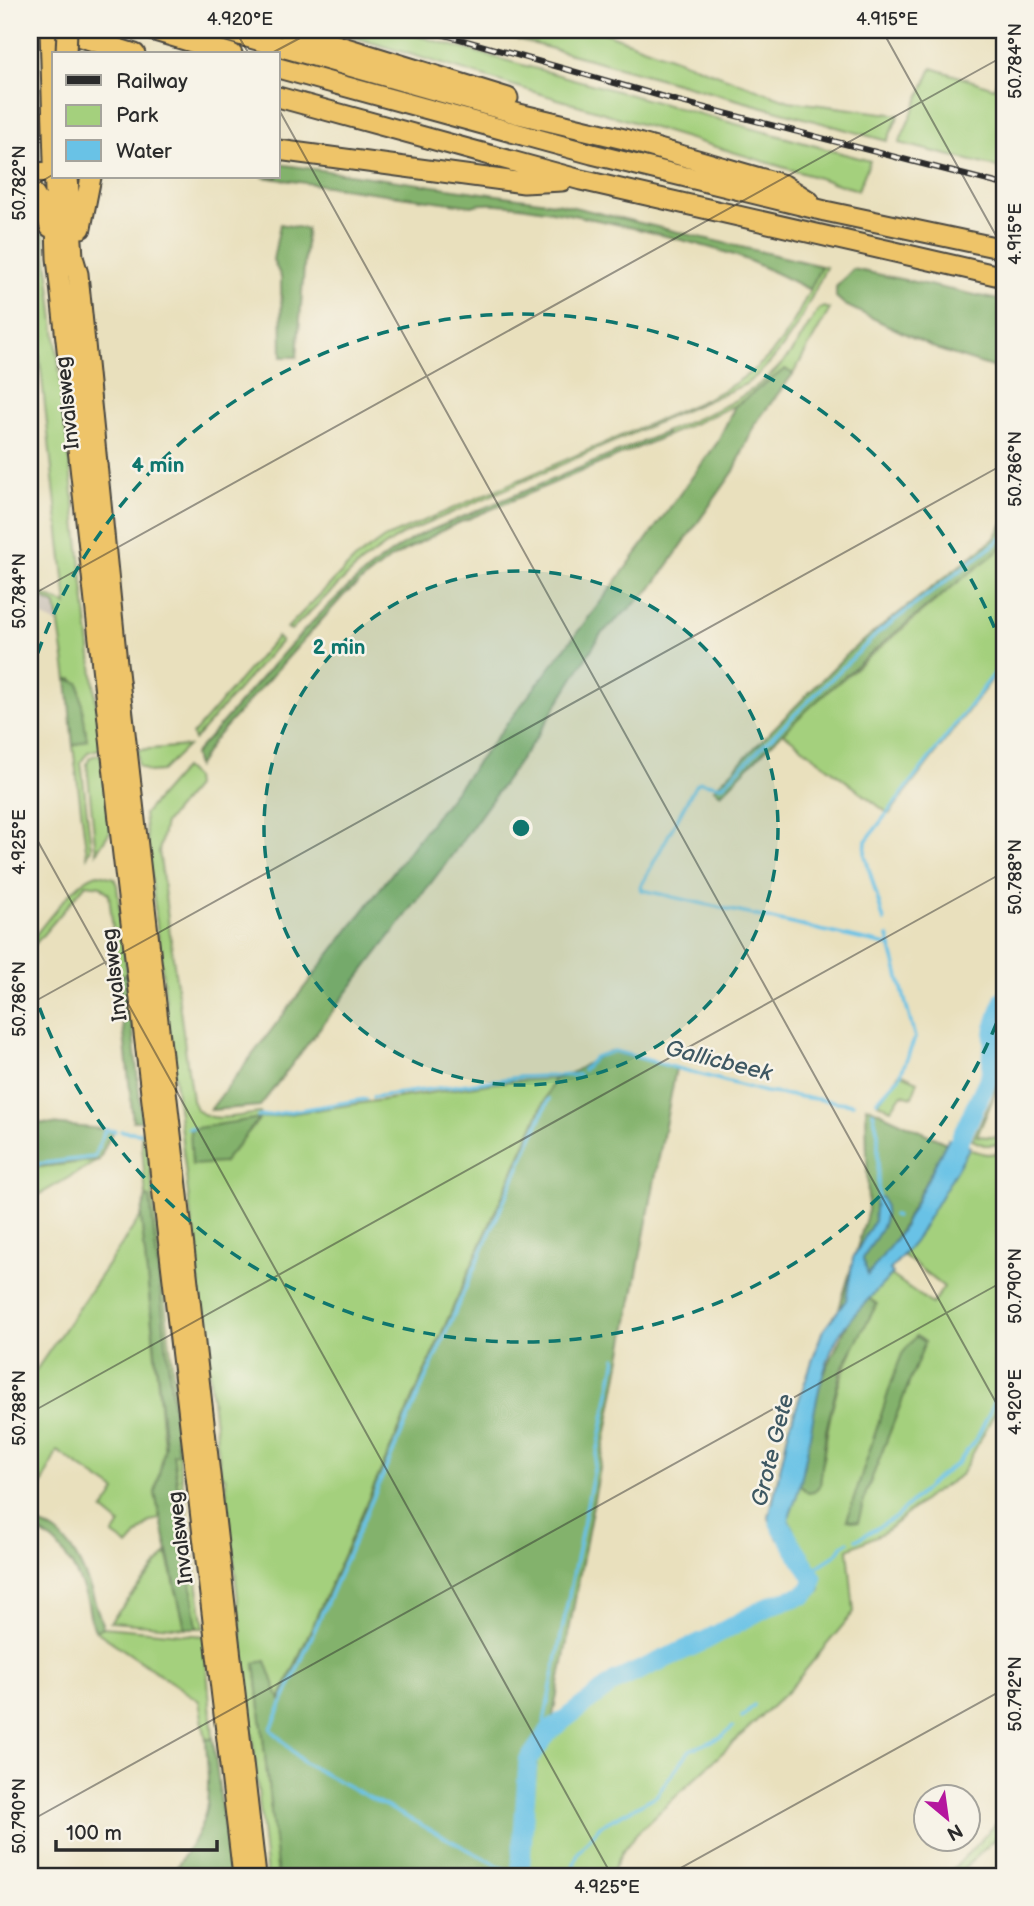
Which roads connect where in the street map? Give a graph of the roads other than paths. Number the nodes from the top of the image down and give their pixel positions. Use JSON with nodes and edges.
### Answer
{"nodes":[{"id":1,"x":50,"y":30,"type":"edge"},
{"id":2,"x":58,"y":30,"type":"edge"},
{"id":3,"x":67,"y":30,"type":"edge"},
{"id":4,"x":151,"y":30,"type":"edge"},
{"id":5,"x":222,"y":30,"type":"edge"},
{"id":6,"x":288,"y":30,"type":"edge"},
{"id":7,"x":56,"y":52,"type":"edge"},
{"id":8,"x":61,"y":52,"type":"edge"},
{"id":9,"x":129,"y":52,"type":"edge"},
{"id":10,"x":225,"y":52,"type":"edge"},
{"id":11,"x":280,"y":69,"type":"edge"},
{"id":12,"x":280,"y":98,"type":"edge"},
{"id":13,"x":624,"y":139,"type":"junction"},
{"id":14,"x":280,"y":150,"type":"edge"},
{"id":15,"x":52,"y":172,"type":"edge"},
{"id":16,"x":30,"y":173,"type":"edge"},
{"id":17,"x":54,"y":178,"type":"edge"},
{"id":18,"x":68,"y":178,"type":"edge"},
{"id":19,"x":90,"y":178,"type":"edge"},
{"id":20,"x":581,"y":180,"type":"junction"},
{"id":21,"x":30,"y":188,"type":"edge"},
{"id":22,"x":825,"y":211,"type":"junction"},
{"id":23,"x":1004,"y":249,"type":"edge"},
{"id":24,"x":58,"y":258,"type":"junction"},
{"id":25,"x":78,"y":274,"type":"junction"},
{"id":26,"x":1004,"y":277,"type":"edge"},
{"id":27,"x":243,"y":1876,"type":"edge"},
{"id":28,"x":257,"y":1876,"type":"edge"}],
"edges":[{"from":1,"to":7,"type":"highway"},
{"from":2,"to":9,"type":"highway"},
{"from":3,"to":8,"type":"highway","bridge":true},
{"from":4,"to":10,"type":"highway"},
{"from":5,"to":13,"type":"highway"},
{"from":6,"to":13,"type":"highway"},
{"from":11,"to":22,"type":"highway"},
{"from":12,"to":20,"type":"highway"},
{"from":13,"to":22,"type":"highway"},
{"from":14,"to":20,"type":"highway"},
{"from":15,"to":16,"type":"highway"},
{"from":17,"to":24,"type":"highway","name":"Invalsweg"},
{"from":18,"to":25,"type":"highway","name":"Invalsweg"},
{"from":19,"to":25,"type":"highway"},
{"from":20,"to":26,"type":"highway"},
{"from":21,"to":24,"type":"highway"},
{"from":22,"to":23,"type":"highway"},
{"from":24,"to":27,"type":"highway","name":"Invalsweg"},
{"from":25,"to":28,"type":"highway","name":"Invalsweg"}]}
